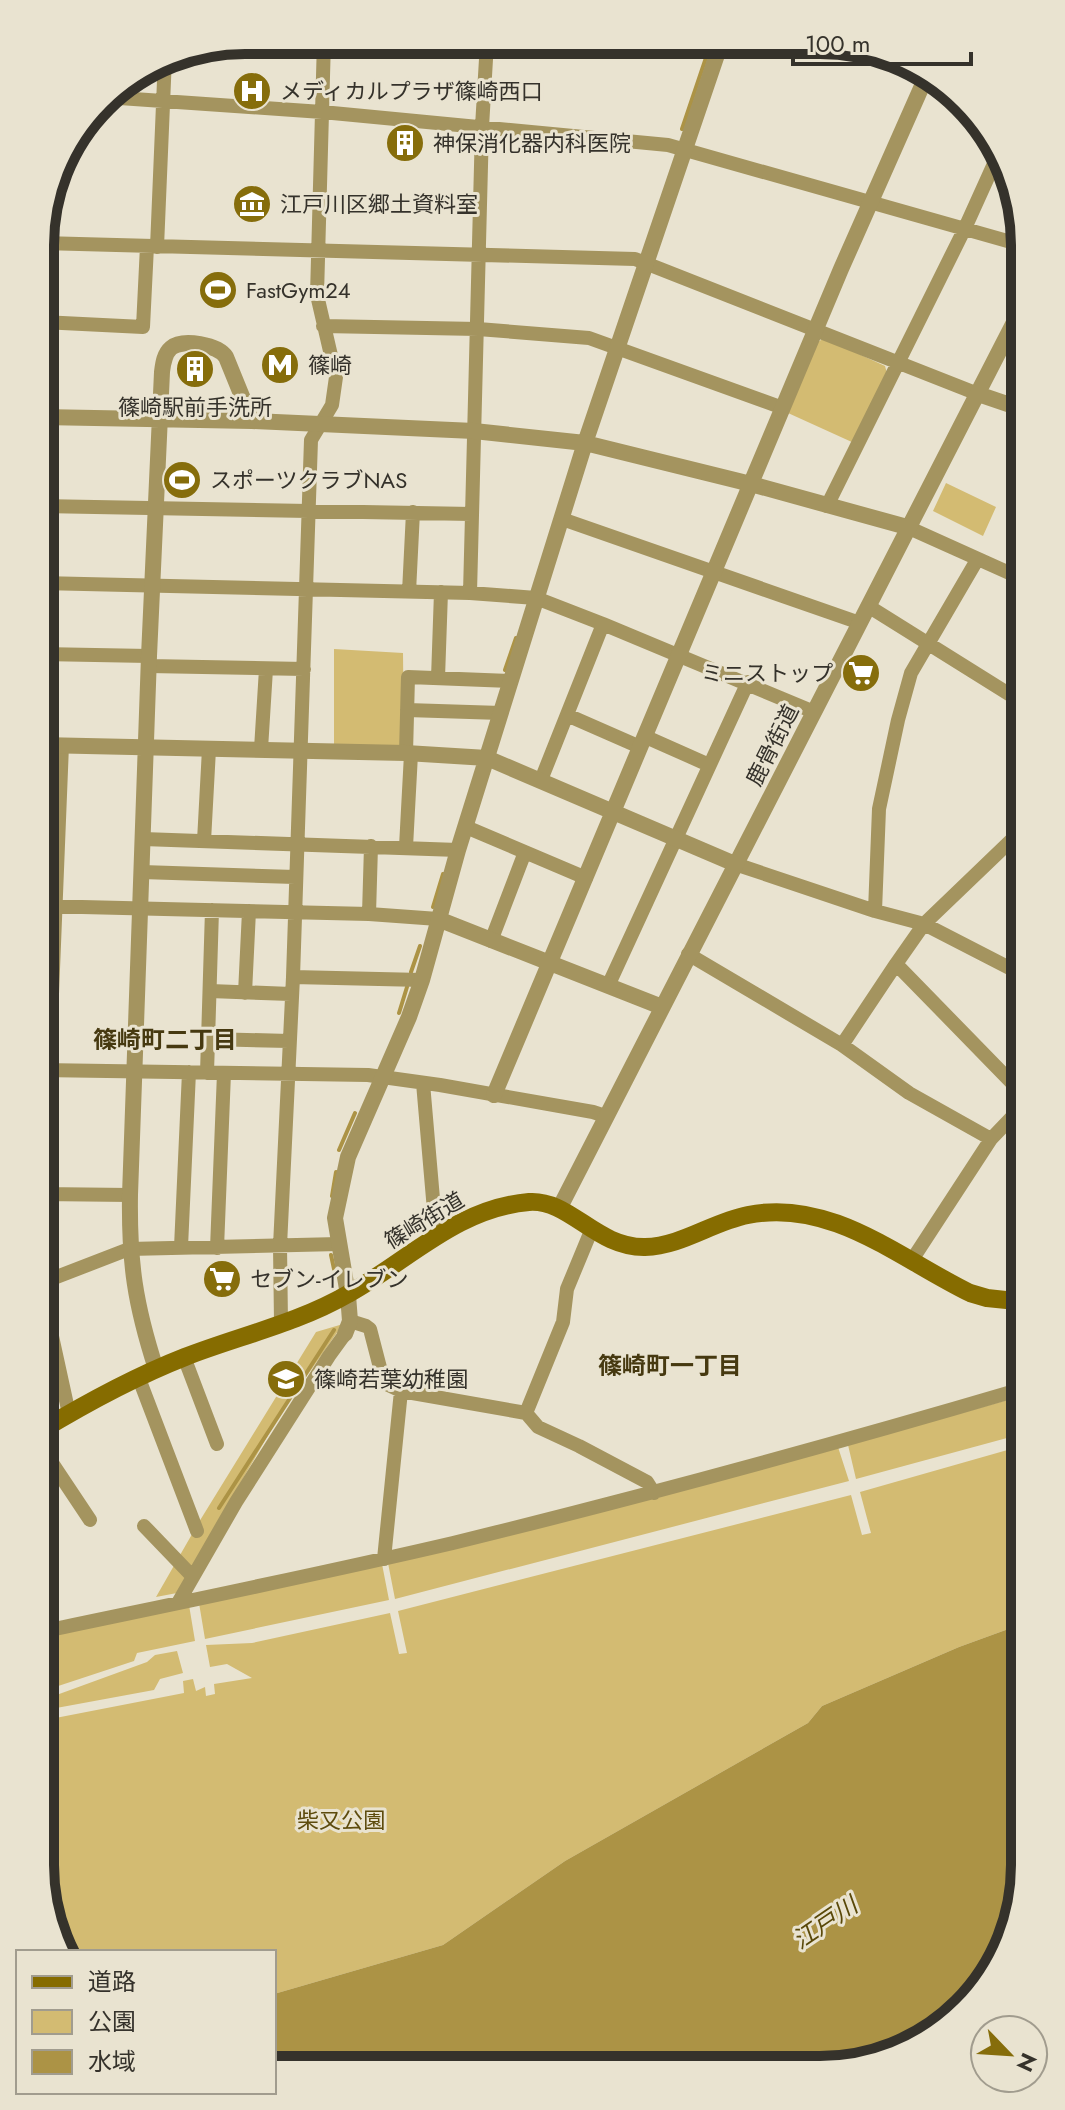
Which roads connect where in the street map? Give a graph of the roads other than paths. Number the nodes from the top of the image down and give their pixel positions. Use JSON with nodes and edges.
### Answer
{"nodes":[{"id":1,"x":324,"y":54,"type":"edge"},
{"id":2,"x":486,"y":54,"type":"edge"},
{"id":3,"x":717,"y":54,"type":"edge"},
{"id":4,"x":165,"y":72,"type":"edge"},
{"id":5,"x":923,"y":84,"type":"edge"},
{"id":6,"x":122,"y":98,"type":"edge"},
{"id":7,"x":164,"y":102,"type":"junction"},
{"id":8,"x":322,"y":112,"type":"junction"},
{"id":9,"x":482,"y":127,"type":"junction"},
{"id":10,"x":686,"y":148,"type":"junction"},
{"id":11,"x":993,"y":166,"type":"edge"},
{"id":12,"x":871,"y":202,"type":"junction"},
{"id":13,"x":965,"y":228,"type":"junction"},
{"id":14,"x":1011,"y":242,"type":"edge"},
{"id":15,"x":54,"y":243,"type":"edge"},
{"id":16,"x":152,"y":247,"type":"junction"},
{"id":17,"x":317,"y":252,"type":"junction"},
{"id":18,"x":480,"y":254,"type":"junction"},
{"id":19,"x":647,"y":263,"type":"junction"},
{"id":20,"x":54,"y":323,"type":"edge"},
{"id":21,"x":323,"y":326,"type":"junction"},
{"id":22,"x":478,"y":329,"type":"junction"},
{"id":23,"x":1011,"y":329,"type":"edge"},
{"id":24,"x":816,"y":331,"type":"junction"},
{"id":25,"x":619,"y":348,"type":"junction"},
{"id":26,"x":898,"y":364,"type":"junction"},
{"id":27,"x":978,"y":394,"type":"junction"},
{"id":28,"x":1011,"y":405,"type":"edge"},
{"id":29,"x":783,"y":408,"type":"junction"},
{"id":30,"x":54,"y":417,"type":"edge"},
{"id":31,"x":160,"y":419,"type":"junction"},
{"id":32,"x":252,"y":421,"type":"junction"},
{"id":33,"x":320,"y":423,"type":"junction"},
{"id":34,"x":474,"y":431,"type":"junction"},
{"id":35,"x":585,"y":443,"type":"junction"},
{"id":36,"x":751,"y":484,"type":"junction"},
{"id":37,"x":54,"y":506,"type":"edge"},
{"id":38,"x":827,"y":506,"type":"junction"},
{"id":39,"x":155,"y":509,"type":"junction"},
{"id":40,"x":307,"y":509,"type":"junction"},
{"id":41,"x":413,"y":512,"type":"junction"},
{"id":42,"x":472,"y":514,"type":"junction"},
{"id":43,"x":562,"y":519,"type":"junction"},
{"id":44,"x":907,"y":527,"type":"junction"},
{"id":45,"x":977,"y":560,"type":"junction"},
{"id":46,"x":713,"y":573,"type":"junction"},
{"id":47,"x":1011,"y":574,"type":"edge"},
{"id":48,"x":54,"y":583,"type":"edge"},
{"id":49,"x":152,"y":586,"type":"junction"},
{"id":50,"x":306,"y":590,"type":"junction"},
{"id":51,"x":409,"y":592,"type":"junction"},
{"id":52,"x":441,"y":592,"type":"junction"},
{"id":53,"x":470,"y":593,"type":"junction"},
{"id":54,"x":536,"y":598,"type":"junction"},
{"id":55,"x":868,"y":606,"type":"junction"},
{"id":56,"x":860,"y":623,"type":"junction"},
{"id":57,"x":603,"y":624,"type":"junction"},
{"id":58,"x":929,"y":643,"type":"junction"},
{"id":59,"x":54,"y":655,"type":"edge"},
{"id":60,"x":680,"y":655,"type":"junction"},
{"id":61,"x":149,"y":661,"type":"junction"},
{"id":62,"x":266,"y":669,"type":"junction"},
{"id":63,"x":304,"y":669,"type":"junction"},
{"id":64,"x":438,"y":678,"type":"junction"},
{"id":65,"x":511,"y":681,"type":"junction"},
{"id":66,"x":748,"y":682,"type":"junction"},
{"id":67,"x":1011,"y":695,"type":"edge"},
{"id":68,"x":407,"y":710,"type":"junction"},
{"id":69,"x":814,"y":712,"type":"junction"},
{"id":70,"x":501,"y":713,"type":"junction"},
{"id":71,"x":567,"y":715,"type":"junction"},
{"id":72,"x":643,"y":742,"type":"junction"},
{"id":73,"x":54,"y":745,"type":"edge"},
{"id":74,"x":62,"y":745,"type":"junction"},
{"id":75,"x":146,"y":747,"type":"junction"},
{"id":76,"x":209,"y":749,"type":"junction"},
{"id":77,"x":261,"y":749,"type":"junction"},
{"id":78,"x":301,"y":751,"type":"junction"},
{"id":79,"x":409,"y":754,"type":"junction"},
{"id":80,"x":487,"y":758,"type":"junction"},
{"id":81,"x":709,"y":765,"type":"junction"},
{"id":82,"x":541,"y":780,"type":"junction"},
{"id":83,"x":613,"y":812,"type":"junction"},
{"id":84,"x":466,"y":827,"type":"junction"},
{"id":85,"x":54,"y":837,"type":"edge"},
{"id":86,"x":143,"y":839,"type":"junction"},
{"id":87,"x":675,"y":839,"type":"junction"},
{"id":88,"x":1011,"y":840,"type":"edge"},
{"id":89,"x":204,"y":841,"type":"junction"},
{"id":90,"x":297,"y":843,"type":"junction"},
{"id":91,"x":371,"y":846,"type":"junction"},
{"id":92,"x":406,"y":847,"type":"junction"},
{"id":93,"x":458,"y":850,"type":"junction"},
{"id":94,"x":525,"y":852,"type":"junction"},
{"id":95,"x":735,"y":864,"type":"junction"},
{"id":96,"x":142,"y":872,"type":"junction"},
{"id":97,"x":295,"y":877,"type":"junction"},
{"id":98,"x":586,"y":878,"type":"junction"},
{"id":99,"x":54,"y":906,"type":"edge"},
{"id":100,"x":141,"y":907,"type":"junction"},
{"id":101,"x":212,"y":910,"type":"junction"},
{"id":102,"x":249,"y":911,"type":"junction"},
{"id":103,"x":875,"y":911,"type":"junction"},
{"id":104,"x":294,"y":912,"type":"junction"},
{"id":105,"x":369,"y":914,"type":"junction"},
{"id":106,"x":438,"y":919,"type":"junction"},
{"id":107,"x":924,"y":924,"type":"junction"},
{"id":108,"x":491,"y":941,"type":"junction"},
{"id":109,"x":688,"y":954,"type":"junction"},
{"id":110,"x":549,"y":964,"type":"junction"},
{"id":111,"x":896,"y":964,"type":"junction"},
{"id":112,"x":1011,"y":969,"type":"edge"},
{"id":113,"x":293,"y":977,"type":"junction"},
{"id":114,"x":422,"y":980,"type":"junction"},
{"id":115,"x":608,"y":986,"type":"junction"},
{"id":116,"x":210,"y":991,"type":"junction"},
{"id":117,"x":245,"y":993,"type":"junction"},
{"id":118,"x":291,"y":994,"type":"junction"},
{"id":119,"x":662,"y":1007,"type":"junction"},
{"id":120,"x":209,"y":1039,"type":"junction"},
{"id":121,"x":289,"y":1041,"type":"junction"},
{"id":122,"x":842,"y":1045,"type":"junction"},
{"id":123,"x":54,"y":1070,"type":"edge"},
{"id":124,"x":133,"y":1071,"type":"junction"},
{"id":125,"x":189,"y":1072,"type":"junction"},
{"id":126,"x":207,"y":1073,"type":"junction"},
{"id":127,"x":224,"y":1073,"type":"junction"},
{"id":128,"x":288,"y":1074,"type":"junction"},
{"id":129,"x":1011,"y":1076,"type":"edge"},
{"id":130,"x":382,"y":1077,"type":"junction"},
{"id":131,"x":423,"y":1083,"type":"junction"},
{"id":132,"x":494,"y":1095,"type":"junction"},
{"id":133,"x":605,"y":1116,"type":"junction"},
{"id":134,"x":1011,"y":1124,"type":"edge"},
{"id":135,"x":991,"y":1139,"type":"junction"},
{"id":136,"x":54,"y":1194,"type":"edge"},
{"id":137,"x":130,"y":1195,"type":"junction"},
{"id":138,"x":559,"y":1209,"type":"junction"},
{"id":139,"x":591,"y":1231,"type":"junction"},
{"id":140,"x":440,"y":1233,"type":"junction"},
{"id":141,"x":339,"y":1244,"type":"junction"},
{"id":142,"x":280,"y":1246,"type":"junction"},
{"id":143,"x":181,"y":1247,"type":"junction"},
{"id":144,"x":217,"y":1248,"type":"junction"},
{"id":145,"x":129,"y":1249,"type":"junction"},
{"id":146,"x":912,"y":1260,"type":"junction"},
{"id":147,"x":54,"y":1280,"type":"edge"},
{"id":148,"x":348,"y":1295,"type":"junction"},
{"id":149,"x":1011,"y":1300,"type":"edge"},
{"id":150,"x":281,"y":1322,"type":"junction"},
{"id":151,"x":348,"y":1328,"type":"junction"},
{"id":152,"x":54,"y":1345,"type":"edge"},
{"id":153,"x":184,"y":1357,"type":"junction"},
{"id":154,"x":147,"y":1372,"type":"junction"},
{"id":155,"x":401,"y":1391,"type":"junction"},
{"id":156,"x":1011,"y":1392,"type":"edge"},
{"id":157,"x":526,"y":1413,"type":"junction"},
{"id":158,"x":69,"y":1414,"type":"junction"},
{"id":159,"x":54,"y":1423,"type":"edge"},
{"id":160,"x":217,"y":1444,"type":"dead end"},
{"id":161,"x":54,"y":1466,"type":"edge"},
{"id":162,"x":654,"y":1493,"type":"junction"},
{"id":163,"x":90,"y":1520,"type":"dead end"},
{"id":164,"x":144,"y":1526,"type":"dead end"},
{"id":165,"x":197,"y":1531,"type":"dead end"},
{"id":166,"x":384,"y":1559,"type":"junction"},
{"id":167,"x":193,"y":1577,"type":"junction"},
{"id":168,"x":178,"y":1603,"type":"junction"},
{"id":169,"x":54,"y":1629,"type":"edge"}],
"edges":[{"from":1,"to":8,"type":"street"},
{"from":2,"to":9,"type":"street"},
{"from":3,"to":10,"type":"street"},
{"from":4,"to":7,"type":"street"},
{"from":5,"to":12,"type":"street"},
{"from":6,"to":7,"type":"street"},
{"from":7,"to":8,"type":"street"},
{"from":7,"to":16,"type":"street"},
{"from":8,"to":9,"type":"street"},
{"from":8,"to":17,"type":"street"},
{"from":9,"to":10,"type":"street"},
{"from":9,"to":18,"type":"street"},
{"from":10,"to":12,"type":"street"},
{"from":10,"to":19,"type":"street"},
{"from":11,"to":13,"type":"street"},
{"from":12,"to":13,"type":"street"},
{"from":12,"to":24,"type":"street"},
{"from":13,"to":14,"type":"street"},
{"from":13,"to":26,"type":"street"},
{"from":15,"to":16,"type":"street"},
{"from":16,"to":17,"type":"street"},
{"from":16,"to":20,"type":"street"},
{"from":17,"to":18,"type":"street"},
{"from":17,"to":21,"type":"street"},
{"from":18,"to":19,"type":"street"},
{"from":18,"to":22,"type":"street"},
{"from":19,"to":24,"type":"street"},
{"from":19,"to":25,"type":"street"},
{"from":21,"to":22,"type":"street"},
{"from":21,"to":33,"type":"street"},
{"from":22,"to":25,"type":"street"},
{"from":22,"to":34,"type":"street"},
{"from":23,"to":27,"type":"street","name":"鹿骨街道"},
{"from":24,"to":26,"type":"street"},
{"from":24,"to":29,"type":"street"},
{"from":25,"to":29,"type":"street"},
{"from":25,"to":35,"type":"street"},
{"from":26,"to":27,"type":"street"},
{"from":26,"to":38,"type":"street"},
{"from":27,"to":28,"type":"street"},
{"from":27,"to":44,"type":"street","name":"鹿骨街道"},
{"from":29,"to":36,"type":"street"},
{"from":30,"to":31,"type":"street"},
{"from":31,"to":32,"type":"street"},
{"from":31,"to":32,"type":"street"},
{"from":31,"to":39,"type":"street"},
{"from":32,"to":33,"type":"street"},
{"from":33,"to":34,"type":"street"},
{"from":33,"to":40,"type":"street"},
{"from":34,"to":35,"type":"street"},
{"from":34,"to":42,"type":"street"},
{"from":35,"to":36,"type":"street"},
{"from":35,"to":43,"type":"street"},
{"from":36,"to":38,"type":"street"},
{"from":36,"to":46,"type":"street"},
{"from":37,"to":39,"type":"street"},
{"from":38,"to":44,"type":"street"},
{"from":39,"to":40,"type":"street"},
{"from":39,"to":49,"type":"street"},
{"from":40,"to":41,"type":"street"},
{"from":40,"to":50,"type":"street"},
{"from":41,"to":42,"type":"street"},
{"from":41,"to":51,"type":"street"},
{"from":42,"to":53,"type":"street"},
{"from":43,"to":46,"type":"street"},
{"from":43,"to":54,"type":"street"},
{"from":44,"to":45,"type":"street"},
{"from":44,"to":55,"type":"street","name":"鹿骨街道"},
{"from":45,"to":47,"type":"street"},
{"from":45,"to":58,"type":"street"},
{"from":46,"to":56,"type":"street"},
{"from":46,"to":60,"type":"street"},
{"from":48,"to":49,"type":"street"},
{"from":49,"to":50,"type":"street"},
{"from":49,"to":61,"type":"street"},
{"from":50,"to":51,"type":"street"},
{"from":50,"to":63,"type":"street"},
{"from":51,"to":52,"type":"street"},
{"from":52,"to":53,"type":"street"},
{"from":52,"to":64,"type":"street"},
{"from":53,"to":54,"type":"street"},
{"from":54,"to":57,"type":"street"},
{"from":54,"to":65,"type":"street"},
{"from":55,"to":56,"type":"street","name":"鹿骨街道"},
{"from":55,"to":58,"type":"street"},
{"from":56,"to":69,"type":"street","name":"鹿骨街道"},
{"from":57,"to":60,"type":"street"},
{"from":57,"to":71,"type":"street"},
{"from":58,"to":67,"type":"street"},
{"from":58,"to":103,"type":"street"},
{"from":59,"to":61,"type":"street"},
{"from":60,"to":66,"type":"street"},
{"from":60,"to":72,"type":"street"},
{"from":61,"to":62,"type":"street"},
{"from":61,"to":75,"type":"street"},
{"from":62,"to":63,"type":"street"},
{"from":62,"to":77,"type":"street"},
{"from":63,"to":78,"type":"street"},
{"from":64,"to":65,"type":"street"},
{"from":64,"to":68,"type":"street"},
{"from":65,"to":70,"type":"street"},
{"from":66,"to":69,"type":"street"},
{"from":66,"to":81,"type":"street"},
{"from":68,"to":70,"type":"street"},
{"from":68,"to":79,"type":"street"},
{"from":69,"to":95,"type":"street","name":"鹿骨街道"},
{"from":70,"to":80,"type":"street"},
{"from":71,"to":72,"type":"street"},
{"from":71,"to":82,"type":"street"},
{"from":72,"to":81,"type":"street"},
{"from":72,"to":83,"type":"street"},
{"from":73,"to":74,"type":"street"},
{"from":74,"to":75,"type":"street"},
{"from":74,"to":85,"type":"street"},
{"from":75,"to":76,"type":"street"},
{"from":75,"to":86,"type":"street"},
{"from":76,"to":77,"type":"street"},
{"from":76,"to":89,"type":"street"},
{"from":77,"to":78,"type":"street"},
{"from":78,"to":79,"type":"street"},
{"from":78,"to":90,"type":"street"},
{"from":79,"to":80,"type":"street"},
{"from":79,"to":92,"type":"street"},
{"from":80,"to":82,"type":"street"},
{"from":80,"to":84,"type":"street"},
{"from":81,"to":87,"type":"street"},
{"from":82,"to":83,"type":"street"},
{"from":83,"to":87,"type":"street"},
{"from":83,"to":98,"type":"street"},
{"from":84,"to":93,"type":"street"},
{"from":84,"to":94,"type":"street"},
{"from":86,"to":89,"type":"street"},
{"from":86,"to":96,"type":"street"},
{"from":87,"to":95,"type":"street"},
{"from":87,"to":115,"type":"street"},
{"from":88,"to":107,"type":"street"},
{"from":89,"to":90,"type":"street"},
{"from":90,"to":91,"type":"street"},
{"from":90,"to":97,"type":"street"},
{"from":91,"to":92,"type":"street"},
{"from":91,"to":105,"type":"street"},
{"from":92,"to":93,"type":"street"},
{"from":93,"to":106,"type":"street"},
{"from":94,"to":98,"type":"street"},
{"from":94,"to":108,"type":"street"},
{"from":95,"to":103,"type":"street"},
{"from":95,"to":109,"type":"street","name":"鹿骨街道"},
{"from":96,"to":97,"type":"street"},
{"from":96,"to":100,"type":"street"},
{"from":97,"to":104,"type":"street"},
{"from":98,"to":110,"type":"street"},
{"from":99,"to":100,"type":"street"},
{"from":100,"to":101,"type":"street"},
{"from":100,"to":124,"type":"street"},
{"from":101,"to":102,"type":"street"},
{"from":101,"to":116,"type":"street"},
{"from":102,"to":104,"type":"street"},
{"from":102,"to":117,"type":"street"},
{"from":103,"to":107,"type":"street"},
{"from":104,"to":105,"type":"street"},
{"from":104,"to":113,"type":"street"},
{"from":105,"to":106,"type":"street"},
{"from":106,"to":108,"type":"street"},
{"from":106,"to":114,"type":"street"},
{"from":107,"to":111,"type":"street"},
{"from":107,"to":112,"type":"street"},
{"from":108,"to":110,"type":"street"},
{"from":109,"to":119,"type":"street","name":"鹿骨街道"},
{"from":109,"to":122,"type":"street"},
{"from":110,"to":115,"type":"street"},
{"from":110,"to":132,"type":"street"},
{"from":111,"to":122,"type":"street"},
{"from":111,"to":129,"type":"street"},
{"from":113,"to":114,"type":"street"},
{"from":113,"to":118,"type":"street"},
{"from":114,"to":130,"type":"street"},
{"from":115,"to":119,"type":"street"},
{"from":116,"to":117,"type":"street"},
{"from":116,"to":120,"type":"street"},
{"from":117,"to":118,"type":"street"},
{"from":118,"to":121,"type":"street"},
{"from":119,"to":133,"type":"street","name":"鹿骨街道"},
{"from":120,"to":121,"type":"street"},
{"from":120,"to":126,"type":"street"},
{"from":121,"to":128,"type":"street"},
{"from":122,"to":135,"type":"street"},
{"from":123,"to":124,"type":"street"},
{"from":124,"to":125,"type":"street"},
{"from":124,"to":137,"type":"street"},
{"from":125,"to":126,"type":"street"},
{"from":125,"to":143,"type":"street"},
{"from":126,"to":127,"type":"street"},
{"from":127,"to":128,"type":"street"},
{"from":127,"to":144,"type":"street"},
{"from":128,"to":130,"type":"street"},
{"from":128,"to":142,"type":"street"},
{"from":130,"to":131,"type":"street"},
{"from":130,"to":141,"type":"street"},
{"from":131,"to":132,"type":"street"},
{"from":131,"to":140,"type":"street"},
{"from":132,"to":133,"type":"street"},
{"from":133,"to":138,"type":"street","name":"鹿骨街道"},
{"from":134,"to":135,"type":"street"},
{"from":135,"to":146,"type":"street"},
{"from":136,"to":137,"type":"street"},
{"from":137,"to":145,"type":"street"},
{"from":138,"to":139,"type":"main road","name":"篠崎街道"},
{"from":138,"to":140,"type":"main road","name":"篠崎街道"},
{"from":139,"to":146,"type":"main road","name":"篠崎街道"},
{"from":139,"to":157,"type":"street"},
{"from":140,"to":148,"type":"main road","name":"篠崎街道"},
{"from":141,"to":142,"type":"street"},
{"from":141,"to":148,"type":"street"},
{"from":142,"to":144,"type":"street"},
{"from":142,"to":150,"type":"street"},
{"from":143,"to":144,"type":"street"},
{"from":143,"to":145,"type":"street"},
{"from":145,"to":147,"type":"street"},
{"from":145,"to":154,"type":"street"},
{"from":146,"to":149,"type":"main road","name":"篠崎街道"},
{"from":148,"to":150,"type":"main road","name":"篠崎街道"},
{"from":148,"to":151,"type":"street"},
{"from":150,"to":153,"type":"main road","name":"篠崎街道"},
{"from":151,"to":155,"type":"street"},
{"from":151,"to":167,"type":"street"},
{"from":152,"to":158,"type":"street"},
{"from":153,"to":154,"type":"main road","name":"篠崎街道"},
{"from":153,"to":160,"type":"street"},
{"from":154,"to":158,"type":"main road","name":"篠崎街道"},
{"from":154,"to":165,"type":"street"},
{"from":155,"to":157,"type":"street"},
{"from":155,"to":166,"type":"street"},
{"from":156,"to":162,"type":"street"},
{"from":157,"to":162,"type":"street"},
{"from":158,"to":159,"type":"main road","name":"篠崎街道"},
{"from":161,"to":163,"type":"street"},
{"from":162,"to":166,"type":"street"},
{"from":164,"to":167,"type":"street"},
{"from":166,"to":168,"type":"street"},
{"from":167,"to":168,"type":"street"},
{"from":168,"to":169,"type":"street"}]}
